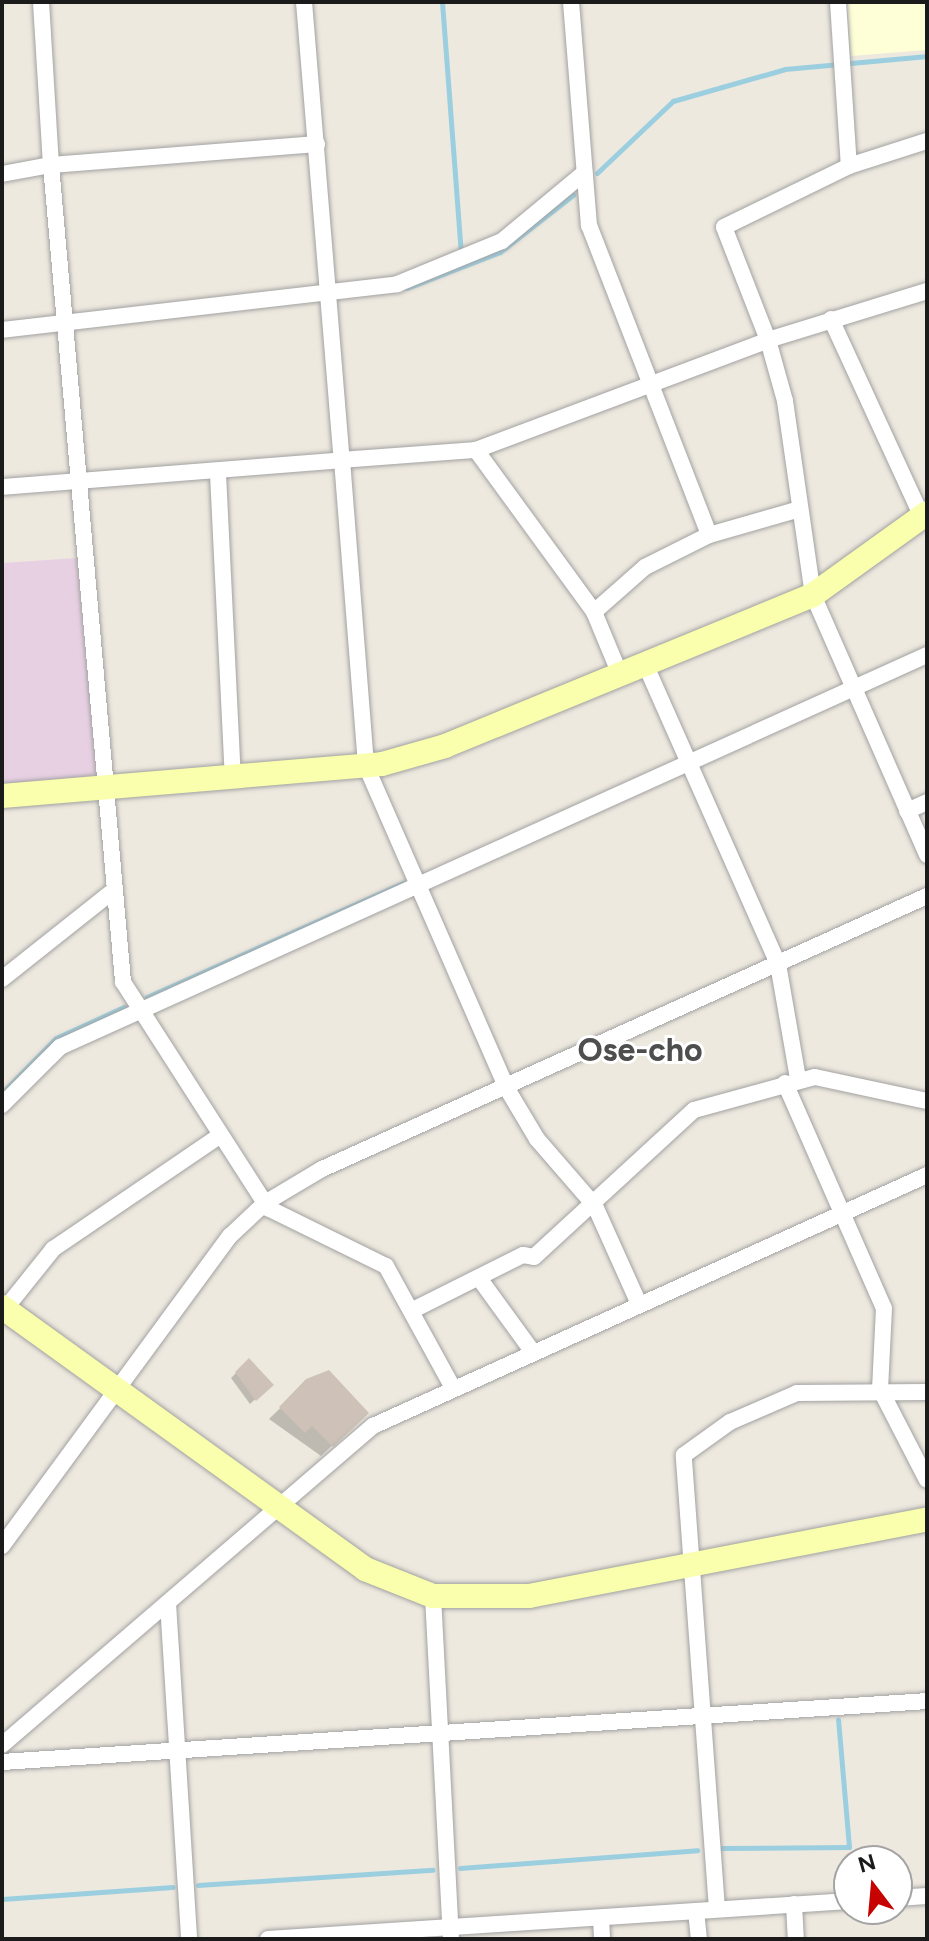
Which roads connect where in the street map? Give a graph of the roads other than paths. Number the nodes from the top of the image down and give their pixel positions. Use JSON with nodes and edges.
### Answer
{"nodes":[{"id":1,"x":41,"y":2,"type":"edge"},
{"id":2,"x":304,"y":2,"type":"edge"},
{"id":3,"x":571,"y":2,"type":"edge"},
{"id":4,"x":838,"y":2,"type":"edge"},
{"id":5,"x":927,"y":141,"type":"edge"},
{"id":6,"x":317,"y":144,"type":"junction"},
{"id":7,"x":51,"y":165,"type":"junction"},
{"id":8,"x":849,"y":166,"type":"junction"},
{"id":9,"x":584,"y":173,"type":"junction"},
{"id":10,"x":2,"y":174,"type":"edge"},
{"id":11,"x":927,"y":291,"type":"edge"},
{"id":12,"x":329,"y":292,"type":"junction"},
{"id":13,"x":831,"y":319,"type":"junction"},
{"id":14,"x":66,"y":323,"type":"junction"},
{"id":15,"x":2,"y":330,"type":"edge"},
{"id":16,"x":768,"y":340,"type":"junction"},
{"id":17,"x":652,"y":383,"type":"junction"},
{"id":18,"x":476,"y":450,"type":"junction"},
{"id":19,"x":342,"y":460,"type":"junction"},
{"id":20,"x":218,"y":474,"type":"junction"},
{"id":21,"x":81,"y":480,"type":"junction"},
{"id":22,"x":2,"y":487,"type":"edge"},
{"id":23,"x":796,"y":510,"type":"junction"},
{"id":24,"x":925,"y":515,"type":"edge"},
{"id":25,"x":709,"y":535,"type":"junction"},
{"id":26,"x":813,"y":595,"type":"junction"},
{"id":27,"x":594,"y":612,"type":"junction"},
{"id":28,"x":927,"y":655,"type":"edge"},
{"id":29,"x":646,"y":666,"type":"junction"},
{"id":30,"x":621,"y":677,"type":"junction"},
{"id":31,"x":851,"y":688,"type":"junction"},
{"id":32,"x":690,"y":762,"type":"junction"},
{"id":33,"x":366,"y":766,"type":"junction"},
{"id":34,"x":233,"y":776,"type":"junction"},
{"id":35,"x":105,"y":788,"type":"junction"},
{"id":36,"x":2,"y":796,"type":"edge"},
{"id":37,"x":927,"y":802,"type":"edge"},
{"id":38,"x":907,"y":811,"type":"junction"},
{"id":39,"x":927,"y":855,"type":"edge"},
{"id":40,"x":417,"y":884,"type":"junction"},
{"id":41,"x":113,"y":891,"type":"junction"},
{"id":42,"x":927,"y":896,"type":"edge"},
{"id":43,"x":778,"y":964,"type":"junction"},
{"id":44,"x":2,"y":979,"type":"edge"},
{"id":45,"x":140,"y":1009,"type":"junction"},
{"id":46,"x":791,"y":1081,"type":"junction"},
{"id":47,"x":506,"y":1087,"type":"junction"},
{"id":48,"x":927,"y":1101,"type":"edge"},
{"id":49,"x":2,"y":1105,"type":"edge"},
{"id":50,"x":218,"y":1137,"type":"junction"},
{"id":51,"x":927,"y":1175,"type":"edge"},
{"id":52,"x":265,"y":1203,"type":"junction"},
{"id":53,"x":595,"y":1206,"type":"junction"},
{"id":54,"x":842,"y":1213,"type":"junction"},
{"id":55,"x":479,"y":1278,"type":"junction"},
{"id":56,"x":639,"y":1304,"type":"junction"},
{"id":57,"x":4,"y":1308,"type":"edge"},
{"id":58,"x":413,"y":1310,"type":"junction"},
{"id":59,"x":532,"y":1351,"type":"junction"},
{"id":60,"x":453,"y":1388,"type":"junction"},
{"id":61,"x":880,"y":1389,"type":"junction"},
{"id":62,"x":116,"y":1390,"type":"junction"},
{"id":63,"x":927,"y":1392,"type":"edge"},
{"id":64,"x":927,"y":1480,"type":"edge"},
{"id":65,"x":277,"y":1508,"type":"junction"},
{"id":66,"x":927,"y":1519,"type":"edge"},
{"id":67,"x":2,"y":1546,"type":"edge"},
{"id":68,"x":692,"y":1565,"type":"junction"},
{"id":69,"x":433,"y":1596,"type":"junction"},
{"id":70,"x":168,"y":1603,"type":"junction"},
{"id":71,"x":927,"y":1701,"type":"edge"},
{"id":72,"x":704,"y":1716,"type":"junction"},
{"id":73,"x":440,"y":1734,"type":"junction"},
{"id":74,"x":2,"y":1745,"type":"edge"},
{"id":75,"x":177,"y":1752,"type":"junction"},
{"id":76,"x":2,"y":1762,"type":"edge"},
{"id":77,"x":833,"y":1902,"type":"edge"},
{"id":78,"x":794,"y":1904,"type":"junction"},
{"id":79,"x":717,"y":1909,"type":"junction"},
{"id":80,"x":696,"y":1911,"type":"junction"},
{"id":81,"x":601,"y":1918,"type":"junction"},
{"id":82,"x":450,"y":1933,"type":"edge"},
{"id":83,"x":353,"y":1937,"type":"edge"},
{"id":84,"x":189,"y":1939,"type":"edge"},
{"id":85,"x":268,"y":1939,"type":"edge"},
{"id":86,"x":602,"y":1939,"type":"edge"},
{"id":87,"x":699,"y":1939,"type":"edge"},
{"id":88,"x":796,"y":1939,"type":"edge"}],
"edges":[{"from":1,"to":7,"type":"street"},
{"from":2,"to":6,"type":"street"},
{"from":3,"to":9,"type":"street"},
{"from":4,"to":8,"type":"street"},
{"from":5,"to":8,"type":"street"},
{"from":6,"to":7,"type":"street"},
{"from":6,"to":12,"type":"street"},
{"from":7,"to":10,"type":"street"},
{"from":7,"to":14,"type":"street"},
{"from":8,"to":16,"type":"street"},
{"from":9,"to":12,"type":"street"},
{"from":9,"to":17,"type":"street"},
{"from":11,"to":13,"type":"street"},
{"from":12,"to":14,"type":"street"},
{"from":12,"to":19,"type":"street"},
{"from":13,"to":16,"type":"street"},
{"from":13,"to":24,"type":"street"},
{"from":14,"to":15,"type":"street"},
{"from":14,"to":21,"type":"street"},
{"from":16,"to":17,"type":"street"},
{"from":16,"to":23,"type":"street"},
{"from":17,"to":18,"type":"street"},
{"from":17,"to":25,"type":"street"},
{"from":18,"to":19,"type":"street"},
{"from":18,"to":27,"type":"street"},
{"from":19,"to":20,"type":"street"},
{"from":19,"to":33,"type":"street"},
{"from":20,"to":21,"type":"street"},
{"from":20,"to":34,"type":"street"},
{"from":21,"to":22,"type":"street"},
{"from":21,"to":35,"type":"street"},
{"from":23,"to":25,"type":"street"},
{"from":23,"to":26,"type":"street"},
{"from":24,"to":26,"type":"street"},
{"from":25,"to":27,"type":"street"},
{"from":26,"to":29,"type":"street"},
{"from":26,"to":31,"type":"street"},
{"from":27,"to":30,"type":"street"},
{"from":28,"to":31,"type":"street"},
{"from":29,"to":30,"type":"street"},
{"from":29,"to":32,"type":"street"},
{"from":30,"to":33,"type":"street"},
{"from":31,"to":32,"type":"street"},
{"from":31,"to":38,"type":"street"},
{"from":32,"to":40,"type":"street"},
{"from":32,"to":43,"type":"street"},
{"from":33,"to":34,"type":"street"},
{"from":33,"to":40,"type":"street"},
{"from":34,"to":35,"type":"street"},
{"from":35,"to":36,"type":"street"},
{"from":35,"to":41,"type":"street"},
{"from":37,"to":38,"type":"street"},
{"from":38,"to":39,"type":"street"},
{"from":40,"to":45,"type":"street"},
{"from":40,"to":47,"type":"street"},
{"from":41,"to":44,"type":"street"},
{"from":41,"to":45,"type":"street"},
{"from":42,"to":43,"type":"street"},
{"from":43,"to":46,"type":"street"},
{"from":43,"to":47,"type":"street"},
{"from":45,"to":49,"type":"street"},
{"from":45,"to":50,"type":"street"},
{"from":46,"to":48,"type":"street"},
{"from":46,"to":53,"type":"street"},
{"from":46,"to":54,"type":"street"},
{"from":47,"to":52,"type":"street"},
{"from":47,"to":53,"type":"street"},
{"from":50,"to":52,"type":"street"},
{"from":50,"to":57,"type":"street"},
{"from":51,"to":54,"type":"street"},
{"from":52,"to":58,"type":"street"},
{"from":52,"to":62,"type":"street"},
{"from":53,"to":55,"type":"street"},
{"from":53,"to":56,"type":"street"},
{"from":54,"to":56,"type":"street"},
{"from":54,"to":61,"type":"street"},
{"from":55,"to":58,"type":"street"},
{"from":55,"to":59,"type":"street"},
{"from":56,"to":59,"type":"street"},
{"from":57,"to":62,"type":"street"},
{"from":58,"to":60,"type":"street"},
{"from":59,"to":60,"type":"street"},
{"from":60,"to":65,"type":"street"},
{"from":61,"to":63,"type":"street"},
{"from":61,"to":64,"type":"street"},
{"from":61,"to":68,"type":"street"},
{"from":62,"to":65,"type":"street"},
{"from":62,"to":67,"type":"street"},
{"from":65,"to":69,"type":"street"},
{"from":65,"to":70,"type":"street"},
{"from":66,"to":68,"type":"street"},
{"from":68,"to":69,"type":"street"},
{"from":68,"to":72,"type":"street"},
{"from":69,"to":73,"type":"street"},
{"from":70,"to":74,"type":"street"},
{"from":70,"to":75,"type":"street"},
{"from":71,"to":72,"type":"street"},
{"from":72,"to":73,"type":"street"},
{"from":72,"to":79,"type":"street"},
{"from":73,"to":75,"type":"street"},
{"from":73,"to":82,"type":"street"},
{"from":75,"to":76,"type":"street"},
{"from":75,"to":84,"type":"street"},
{"from":77,"to":78,"type":"street"},
{"from":78,"to":79,"type":"street"},
{"from":78,"to":88,"type":"street"},
{"from":79,"to":80,"type":"street"},
{"from":80,"to":81,"type":"street"},
{"from":80,"to":87,"type":"street"},
{"from":81,"to":82,"type":"street"},
{"from":81,"to":86,"type":"street"},
{"from":82,"to":83,"type":"street"},
{"from":83,"to":85,"type":"street"}]}
